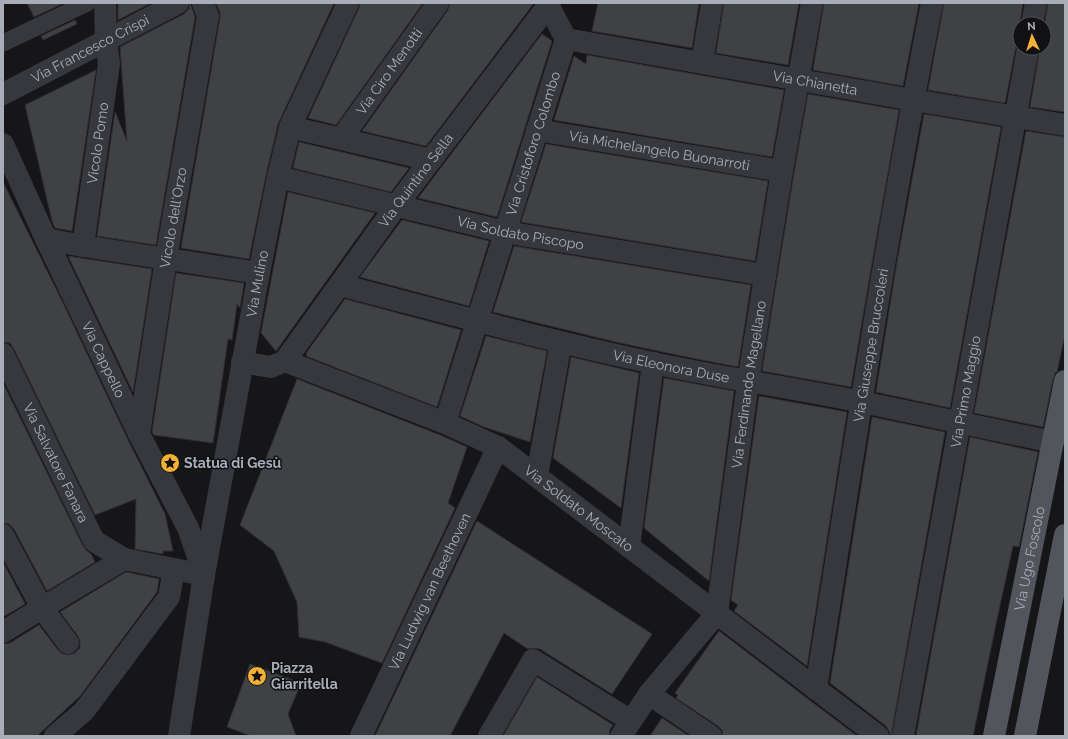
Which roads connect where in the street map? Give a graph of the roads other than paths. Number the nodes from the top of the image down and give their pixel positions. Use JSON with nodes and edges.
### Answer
{"nodes":[{"id":1,"x":87,"y":3,"type":"edge"},
{"id":2,"x":105,"y":3,"type":"edge"},
{"id":3,"x":178,"y":3,"type":"edge"},
{"id":4,"x":203,"y":3,"type":"edge"},
{"id":5,"x":348,"y":3,"type":"edge"},
{"id":6,"x":438,"y":3,"type":"edge"},
{"id":7,"x":549,"y":3,"type":"edge"},
{"id":8,"x":712,"y":3,"type":"edge"},
{"id":9,"x":812,"y":3,"type":"edge"},
{"id":10,"x":932,"y":3,"type":"edge"},
{"id":11,"x":1036,"y":3,"type":"edge"},
{"id":12,"x":1034,"y":16,"type":"edge"},
{"id":13,"x":566,"y":39,"type":"junction"},
{"id":14,"x":106,"y":41,"type":"junction"},
{"id":15,"x":3,"y":43,"type":"edge"},
{"id":16,"x":1027,"y":56,"type":"edge"},
{"id":17,"x":702,"y":62,"type":"junction"},
{"id":18,"x":799,"y":79,"type":"junction"},
{"id":19,"x":3,"y":94,"type":"edge"},
{"id":20,"x":913,"y":100,"type":"junction"},
{"id":21,"x":1016,"y":117,"type":"junction"},
{"id":22,"x":1065,"y":125,"type":"edge"},
{"id":23,"x":290,"y":127,"type":"junction"},
{"id":24,"x":537,"y":130,"type":"junction"},
{"id":25,"x":341,"y":139,"type":"junction"},
{"id":26,"x":3,"y":144,"type":"edge"},
{"id":27,"x":430,"y":160,"type":"junction"},
{"id":28,"x":782,"y":171,"type":"junction"},
{"id":29,"x":278,"y":177,"type":"junction"},
{"id":30,"x":396,"y":206,"type":"junction"},
{"id":31,"x":505,"y":232,"type":"junction"},
{"id":32,"x":46,"y":239,"type":"junction"},
{"id":33,"x":83,"y":246,"type":"junction"},
{"id":34,"x":166,"y":259,"type":"junction"},
{"id":35,"x":259,"y":272,"type":"junction"},
{"id":36,"x":765,"y":275,"type":"junction"},
{"id":37,"x":340,"y":285,"type":"junction"},
{"id":38,"x":476,"y":321,"type":"junction"},
{"id":39,"x":561,"y":342,"type":"junction"},
{"id":40,"x":3,"y":354,"type":"edge"},
{"id":41,"x":285,"y":361,"type":"junction"},
{"id":42,"x":242,"y":362,"type":"junction"},
{"id":43,"x":653,"y":363,"type":"junction"},
{"id":44,"x":1065,"y":380,"type":"edge"},
{"id":45,"x":748,"y":382,"type":"junction"},
{"id":46,"x":862,"y":402,"type":"junction"},
{"id":47,"x":444,"y":423,"type":"junction"},
{"id":48,"x":959,"y":423,"type":"junction"},
{"id":49,"x":139,"y":434,"type":"junction"},
{"id":50,"x":1053,"y":442,"type":"junction"},
{"id":51,"x":498,"y":447,"type":"junction"},
{"id":52,"x":537,"y":476,"type":"junction"},
{"id":53,"x":3,"y":535,"type":"edge"},
{"id":54,"x":1065,"y":535,"type":"edge"},
{"id":55,"x":629,"y":547,"type":"junction"},
{"id":56,"x":124,"y":560,"type":"junction"},
{"id":57,"x":174,"y":569,"type":"junction"},
{"id":58,"x":204,"y":575,"type":"junction"},
{"id":59,"x":42,"y":608,"type":"junction"},
{"id":60,"x":717,"y":613,"type":"junction"},
{"id":61,"x":3,"y":632,"type":"edge"},
{"id":62,"x":68,"y":642,"type":"dead end"},
{"id":63,"x":816,"y":689,"type":"junction"},
{"id":64,"x":649,"y":694,"type":"junction"},
{"id":65,"x":626,"y":728,"type":"edge"},
{"id":66,"x":55,"y":736,"type":"edge"},
{"id":67,"x":179,"y":736,"type":"edge"},
{"id":68,"x":361,"y":736,"type":"edge"},
{"id":69,"x":489,"y":736,"type":"edge"},
{"id":70,"x":711,"y":736,"type":"edge"},
{"id":71,"x":878,"y":736,"type":"edge"},
{"id":72,"x":903,"y":736,"type":"edge"},
{"id":73,"x":994,"y":736,"type":"edge"},
{"id":74,"x":1025,"y":736,"type":"edge"}],
"edges":[{"from":1,"to":15,"type":"lane"},
{"from":2,"to":14,"type":"street","name":"Vicolo Pomo"},
{"from":3,"to":14,"type":"street","name":"Via Francesco Crispi"},
{"from":4,"to":34,"type":"street","name":"Vicolo dell'Orzo"},
{"from":5,"to":23,"type":"street","name":"Via Mulino"},
{"from":6,"to":25,"type":"street","name":"Via Ciro Menotti"},
{"from":7,"to":13,"type":"street"},
{"from":7,"to":27,"type":"street","name":"Via Quintino Sella"},
{"from":8,"to":17,"type":"street"},
{"from":9,"to":18,"type":"street","name":"Via Ferdinando Magellano"},
{"from":10,"to":20,"type":"street","name":"Via Giuseppe Bruccoleri"},
{"from":11,"to":12,"type":"street"},
{"from":13,"to":17,"type":"street","name":"Via Chianetta"},
{"from":13,"to":24,"type":"street","name":"Via Cristoforo Colombo"},
{"from":14,"to":19,"type":"street","name":"Via Francesco Crispi"},
{"from":14,"to":33,"type":"street","name":"Vicolo Pomo"},
{"from":16,"to":21,"type":"street","name":"Via Primo Maggio"},
{"from":17,"to":18,"type":"street","name":"Via Chianetta"},
{"from":18,"to":20,"type":"street","name":"Via Chianetta"},
{"from":18,"to":28,"type":"street","name":"Via Ferdinando Magellano"},
{"from":20,"to":21,"type":"street","name":"Via Chianetta"},
{"from":20,"to":46,"type":"street","name":"Via Giuseppe Bruccoleri"},
{"from":21,"to":22,"type":"street","name":"Via Chianetta"},
{"from":21,"to":48,"type":"street","name":"Via Primo Maggio"},
{"from":23,"to":25,"type":"street"},
{"from":23,"to":29,"type":"street","name":"Via Mulino"},
{"from":24,"to":28,"type":"street","name":"Via Michelangelo Buonarroti"},
{"from":24,"to":31,"type":"street","name":"Via Cristoforo Colombo"},
{"from":25,"to":27,"type":"street"},
{"from":26,"to":32,"type":"street","name":"Via Cappello"},
{"from":27,"to":30,"type":"street","name":"Via Quintino Sella"},
{"from":28,"to":36,"type":"street","name":"Via Ferdinando Magellano"},
{"from":29,"to":30,"type":"street","name":"Via Soldato Piscopo"},
{"from":29,"to":35,"type":"street","name":"Via Mulino"},
{"from":30,"to":31,"type":"street","name":"Via Soldato Piscopo"},
{"from":30,"to":37,"type":"street","name":"Via Quintino Sella"},
{"from":31,"to":36,"type":"street","name":"Via Soldato Piscopo"},
{"from":31,"to":38,"type":"street","name":"Via Cristoforo Colombo"},
{"from":32,"to":33,"type":"street"},
{"from":32,"to":49,"type":"street","name":"Via Cappello"},
{"from":33,"to":34,"type":"street"},
{"from":34,"to":35,"type":"street"},
{"from":34,"to":49,"type":"street","name":"Vicolo dell'Orzo"},
{"from":35,"to":42,"type":"street","name":"Via Mulino"},
{"from":36,"to":45,"type":"street","name":"Via Ferdinando Magellano"},
{"from":37,"to":38,"type":"street","name":"Via Eleonora Duse"},
{"from":37,"to":41,"type":"street","name":"Via Quintino Sella"},
{"from":38,"to":39,"type":"street","name":"Via Eleonora Duse"},
{"from":38,"to":47,"type":"street","name":"Via Cristoforo Colombo"},
{"from":39,"to":43,"type":"street","name":"Via Eleonora Duse"},
{"from":39,"to":52,"type":"street"},
{"from":40,"to":56,"type":"street","name":"Via Salvatore Fanara"},
{"from":41,"to":42,"type":"street"},
{"from":41,"to":47,"type":"street","name":"Via Soldato Moscato"},
{"from":42,"to":58,"type":"street","name":"Via Mulino"},
{"from":43,"to":45,"type":"street","name":"Via Eleonora Duse"},
{"from":43,"to":55,"type":"street"},
{"from":44,"to":50,"type":"main road","name":"Via Ugo Foscolo"},
{"from":45,"to":46,"type":"street","name":"Via Eleonora Duse"},
{"from":45,"to":60,"type":"street","name":"Via Ferdinando Magellano"},
{"from":46,"to":48,"type":"street","name":"Via Eleonora Duse"},
{"from":46,"to":63,"type":"street","name":"Via Giuseppe Bruccoleri"},
{"from":47,"to":51,"type":"street","name":"Via Soldato Moscato"},
{"from":48,"to":50,"type":"street","name":"Via Eleonora Duse"},
{"from":48,"to":72,"type":"street","name":"Via Primo Maggio"},
{"from":49,"to":58,"type":"street","name":"Via Cappello"},
{"from":50,"to":73,"type":"main road","name":"Via Ugo Foscolo"},
{"from":51,"to":52,"type":"street","name":"Via Soldato Moscato"},
{"from":51,"to":68,"type":"street","name":"Via Ludwig van Beethoven"},
{"from":52,"to":55,"type":"street","name":"Via Soldato Moscato"},
{"from":53,"to":59,"type":"street"},
{"from":54,"to":74,"type":"main road"},
{"from":55,"to":60,"type":"street","name":"Via Soldato Moscato"},
{"from":56,"to":57,"type":"street"},
{"from":56,"to":59,"type":"street"},
{"from":57,"to":58,"type":"street"},
{"from":57,"to":66,"type":"street"},
{"from":58,"to":67,"type":"street","name":"Via Mulino"},
{"from":59,"to":61,"type":"street"},
{"from":59,"to":62,"type":"street"},
{"from":60,"to":63,"type":"street","name":"Via Soldato Moscato"},
{"from":60,"to":64,"type":"street"},
{"from":63,"to":71,"type":"street","name":"Via Soldato Moscato"},
{"from":64,"to":65,"type":"street"},
{"from":64,"to":70,"type":"street"},
{"from":65,"to":69,"type":"street"}]}
